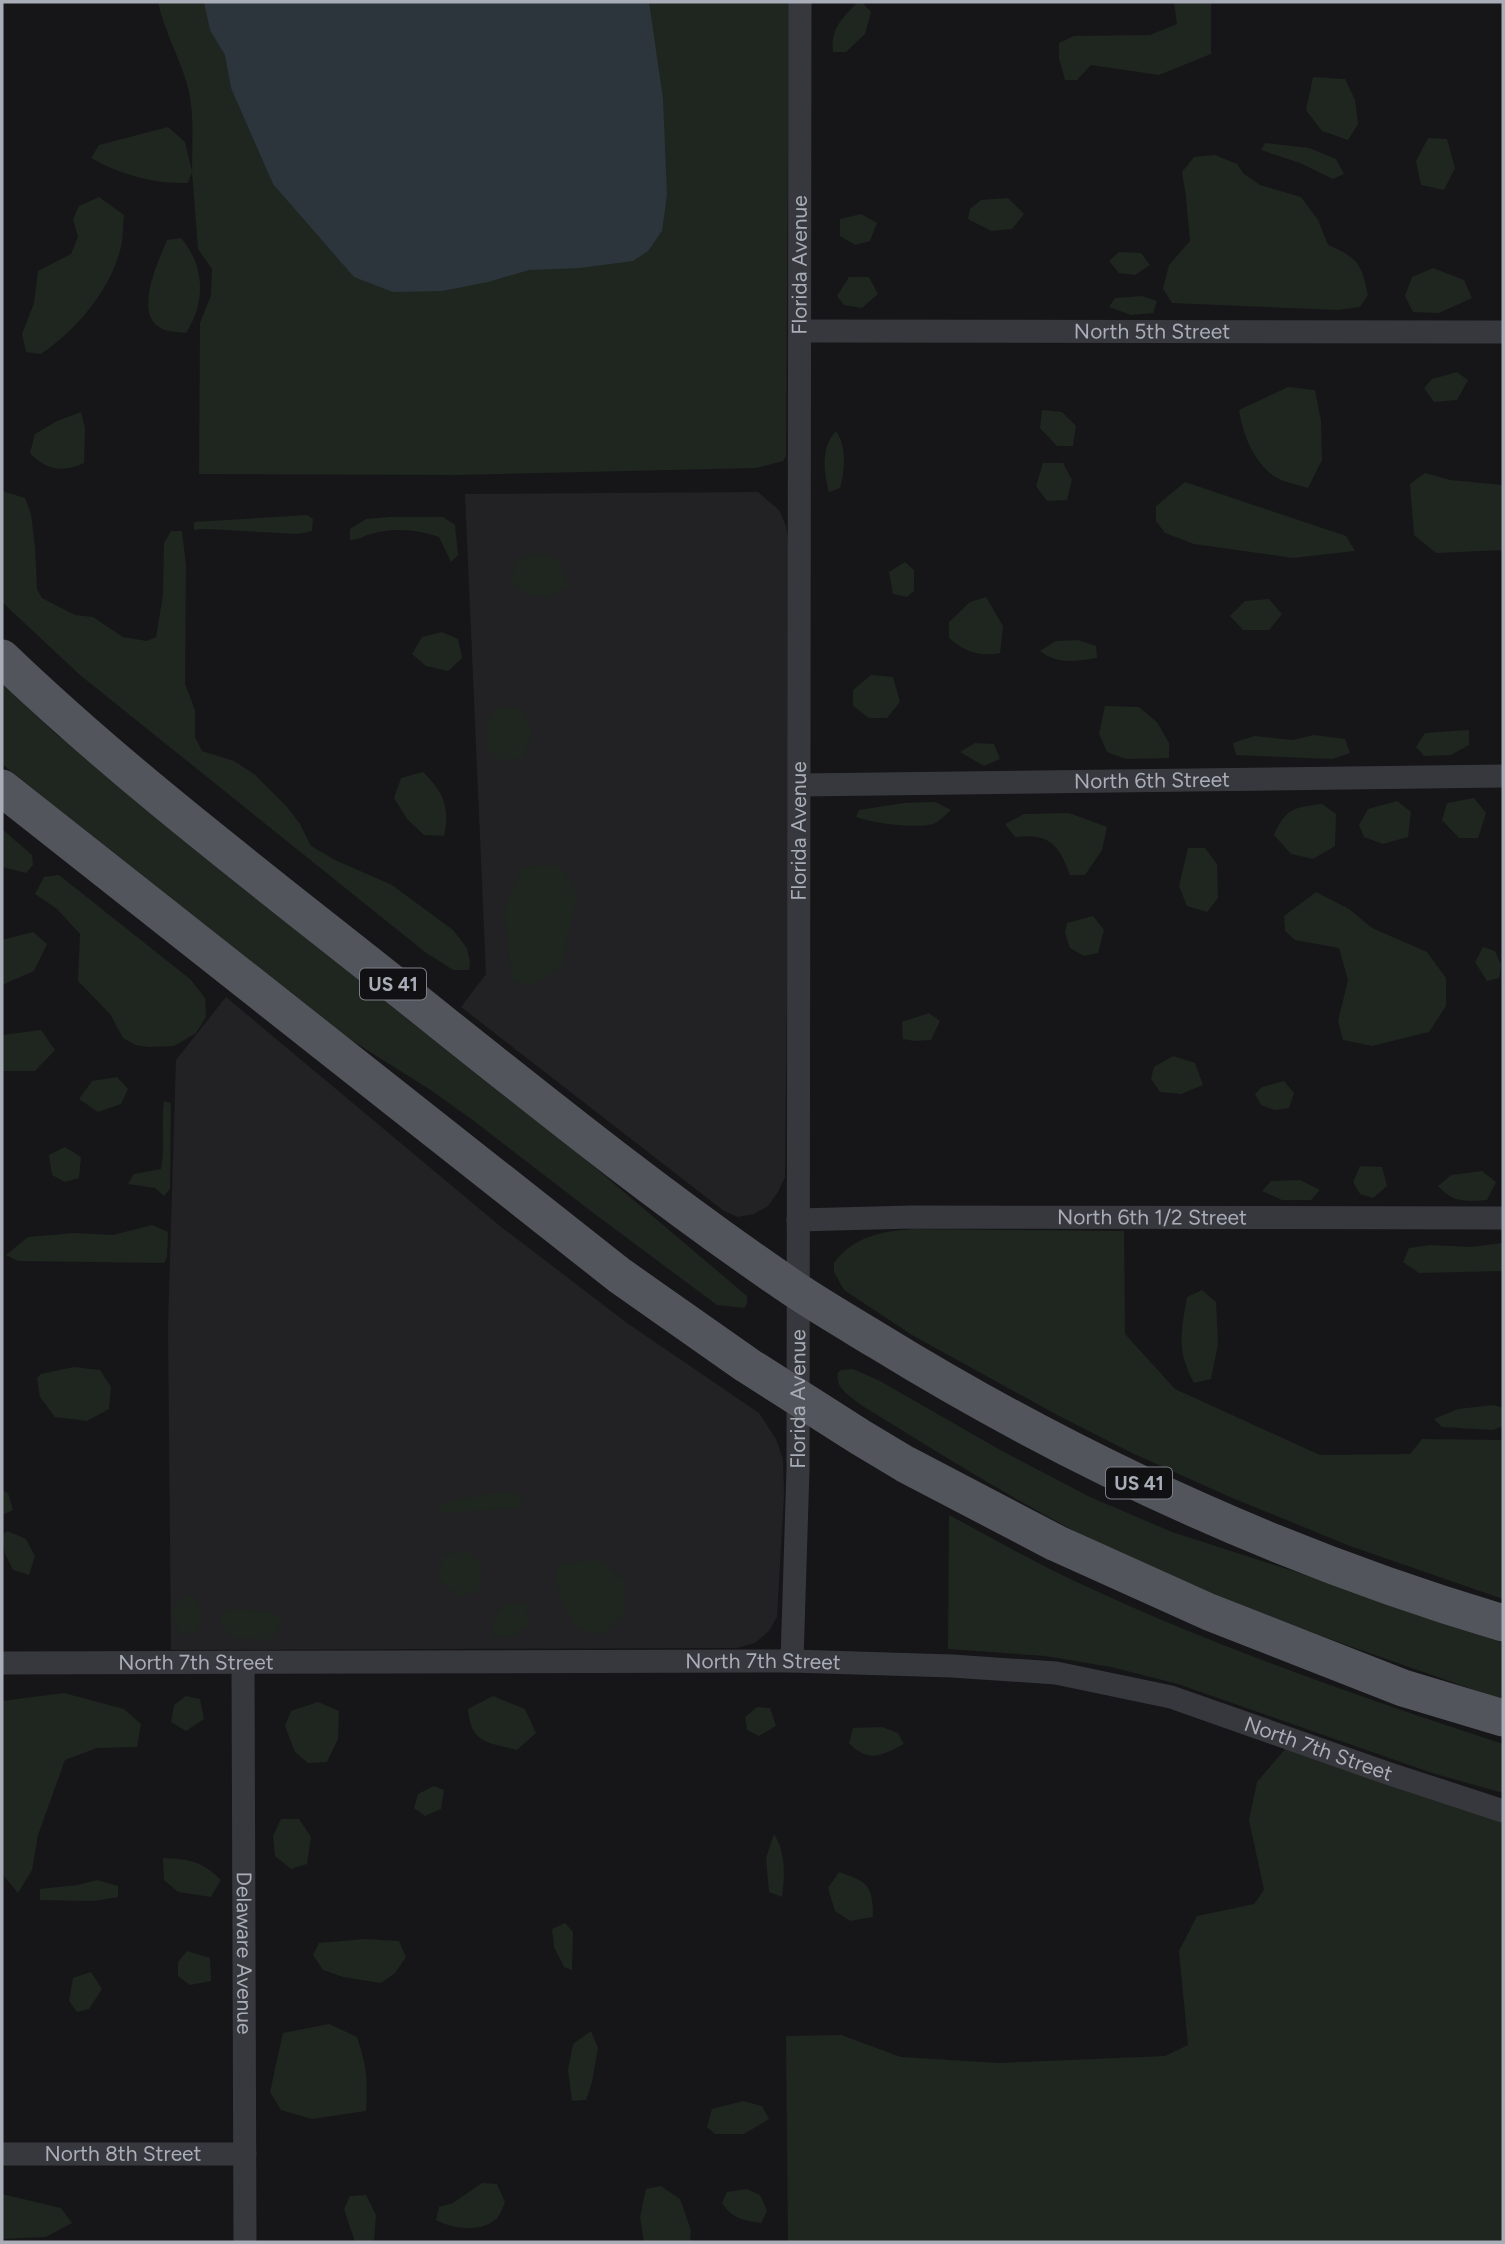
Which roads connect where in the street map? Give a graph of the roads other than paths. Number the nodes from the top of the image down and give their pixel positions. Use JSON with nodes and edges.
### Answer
{"nodes":[{"id":1,"x":800,"y":2,"type":"edge"},
{"id":2,"x":800,"y":331,"type":"junction"},
{"id":3,"x":1503,"y":332,"type":"edge"},
{"id":4,"x":2,"y":658,"type":"edge"},
{"id":5,"x":1503,"y":776,"type":"edge"},
{"id":6,"x":800,"y":785,"type":"junction"},
{"id":7,"x":2,"y":788,"type":"edge"},
{"id":8,"x":1503,"y":1218,"type":"edge"},
{"id":9,"x":798,"y":1220,"type":"junction"},
{"id":10,"x":798,"y":1292,"type":"junction"},
{"id":11,"x":798,"y":1397,"type":"junction"},
{"id":12,"x":1503,"y":1623,"type":"edge"},
{"id":13,"x":792,"y":1661,"type":"junction"},
{"id":14,"x":2,"y":1663,"type":"edge"},
{"id":15,"x":243,"y":1663,"type":"junction"},
{"id":16,"x":1503,"y":1718,"type":"edge"},
{"id":17,"x":1503,"y":1811,"type":"edge"},
{"id":18,"x":2,"y":2154,"type":"edge"},
{"id":19,"x":245,"y":2154,"type":"junction"},
{"id":20,"x":245,"y":2242,"type":"edge"}],
"edges":[{"from":1,"to":2,"type":"street","name":"Florida Avenue"},
{"from":2,"to":3,"type":"street","name":"North 5th Street"},
{"from":2,"to":6,"type":"street","name":"Florida Avenue"},
{"from":4,"to":10,"type":"main road","number":"US 41"},
{"from":5,"to":6,"type":"street","name":"North 6th Street"},
{"from":6,"to":9,"type":"street","name":"Florida Avenue"},
{"from":7,"to":11,"type":"main road"},
{"from":8,"to":9,"type":"street","name":"North 6th 1/2 Street"},
{"from":9,"to":10,"type":"street","name":"Florida Avenue"},
{"from":10,"to":11,"type":"street","name":"Florida Avenue"},
{"from":10,"to":12,"type":"main road","number":"US 41"},
{"from":11,"to":13,"type":"street","name":"Florida Avenue"},
{"from":11,"to":16,"type":"main road"},
{"from":13,"to":15,"type":"street","name":"North 7th Street"},
{"from":13,"to":17,"type":"street","name":"North 7th Street"},
{"from":14,"to":15,"type":"street","name":"North 7th Street"},
{"from":15,"to":19,"type":"street","name":"Delaware Avenue"},
{"from":18,"to":19,"type":"street","name":"North 8th Street"},
{"from":19,"to":20,"type":"street","name":"Delaware Avenue"}]}
